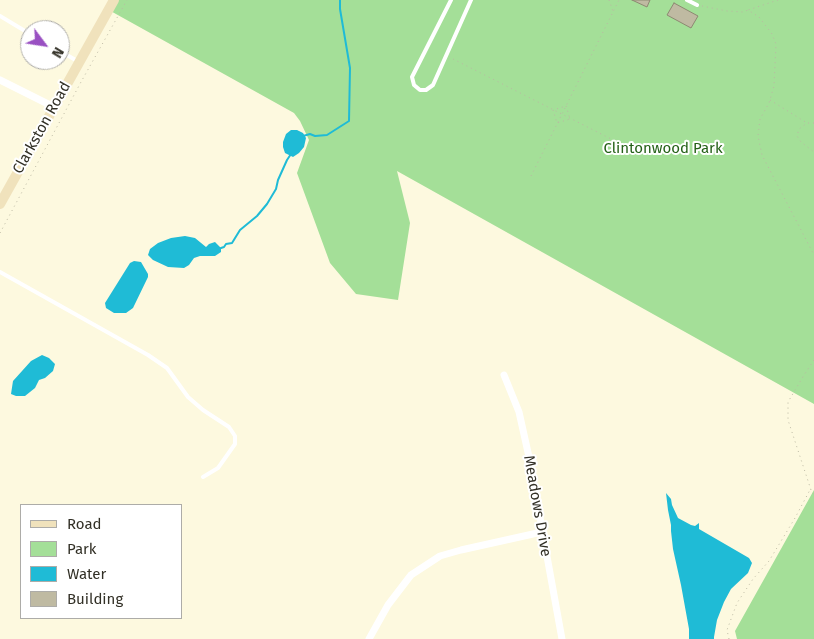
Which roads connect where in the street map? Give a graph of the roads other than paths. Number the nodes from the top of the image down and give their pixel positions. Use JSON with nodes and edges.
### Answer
{"nodes":[{"id":1,"x":114,"y":0,"type":"edge"},
{"id":2,"x":451,"y":0,"type":"edge"},
{"id":3,"x":471,"y":0,"type":"edge"},
{"id":4,"x":687,"y":0,"type":"edge"},
{"id":5,"x":697,"y":5,"type":"road end"},
{"id":6,"x":0,"y":16,"type":"edge"},
{"id":7,"x":20,"y":28,"type":"edge"},
{"id":8,"x":70,"y":57,"type":"edge"},
{"id":9,"x":79,"y":62,"type":"junction"},
{"id":10,"x":0,"y":80,"type":"edge"},
{"id":11,"x":54,"y":107,"type":"junction"},
{"id":12,"x":0,"y":204,"type":"edge"},
{"id":13,"x":0,"y":272,"type":"edge"},
{"id":14,"x":504,"y":375,"type":"dead end"},
{"id":15,"x":203,"y":477,"type":"dead end"},
{"id":16,"x":542,"y":532,"type":"junction"},
{"id":17,"x":369,"y":639,"type":"edge"},
{"id":18,"x":562,"y":639,"type":"edge"}],
"edges":[{"from":1,"to":9,"type":"street","name":"Clarkston Road"},
{"from":2,"to":3,"type":"lane"},
{"from":4,"to":5,"type":"lane"},
{"from":6,"to":7,"type":"lane"},
{"from":8,"to":9,"type":"lane"},
{"from":9,"to":11,"type":"street","name":"Clarkston Road"},
{"from":10,"to":11,"type":"street"},
{"from":11,"to":12,"type":"street","name":"Clarkston Road"},
{"from":13,"to":15,"type":"lane"},
{"from":14,"to":16,"type":"street","name":"Meadows Drive"},
{"from":16,"to":17,"type":"street"},
{"from":16,"to":18,"type":"street","name":"Meadows Drive"}]}
